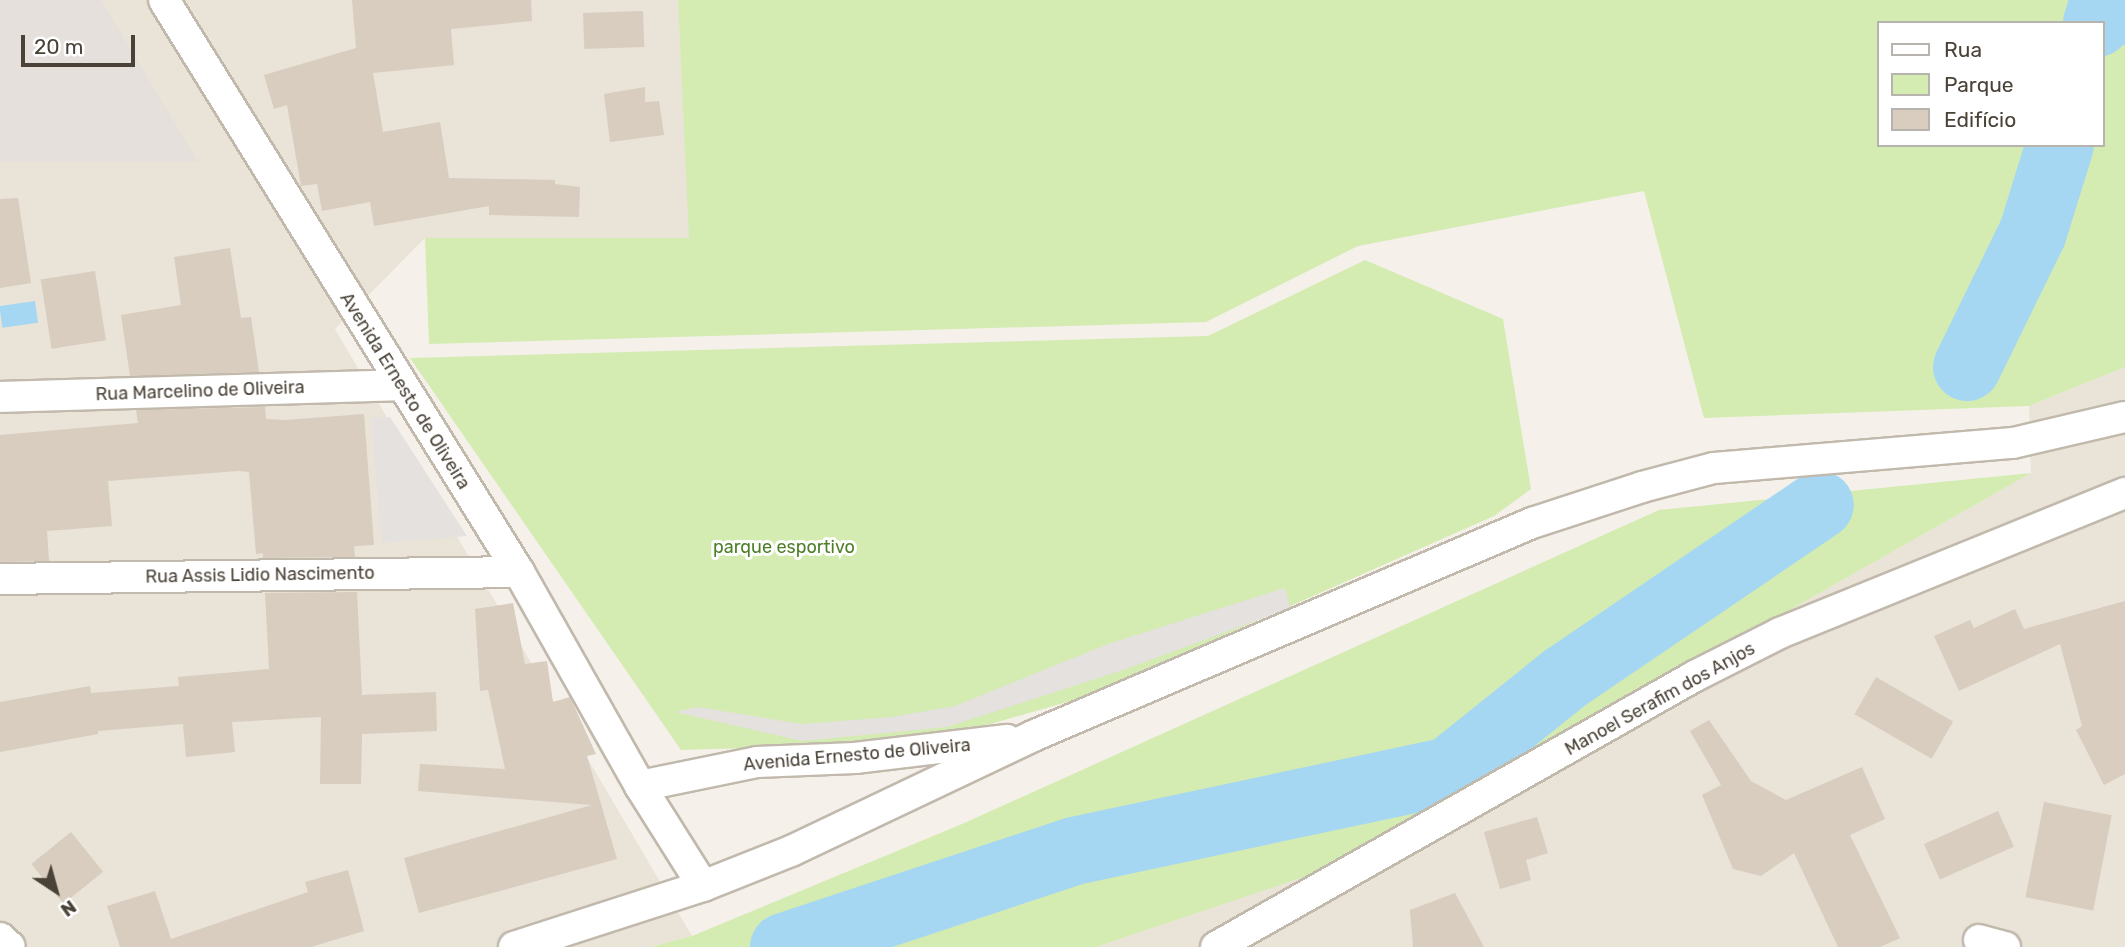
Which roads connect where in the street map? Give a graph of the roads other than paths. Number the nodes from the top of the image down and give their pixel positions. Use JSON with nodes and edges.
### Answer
{"nodes":[{"id":1,"x":164,"y":0,"type":"edge"},
{"id":2,"x":400,"y":384,"type":"junction"},
{"id":3,"x":0,"y":397,"type":"edge"},
{"id":4,"x":2125,"y":417,"type":"edge"},
{"id":5,"x":2125,"y":493,"type":"edge"},
{"id":6,"x":519,"y":572,"type":"junction"},
{"id":7,"x":0,"y":579,"type":"edge"},
{"id":8,"x":1033,"y":736,"type":"junction"},
{"id":9,"x":640,"y":786,"type":"junction"},
{"id":10,"x":703,"y":886,"type":"junction"},
{"id":11,"x":0,"y":938,"type":"edge"},
{"id":12,"x":10,"y":947,"type":"edge"},
{"id":13,"x":514,"y":947,"type":"edge"},
{"id":14,"x":1216,"y":947,"type":"edge"}],
"edges":[{"from":1,"to":2,"type":"street","name":"Avenida Ernesto de Oliveira"},
{"from":2,"to":3,"type":"street","name":"Rua Marcelino de Oliveira"},
{"from":2,"to":6,"type":"street","name":"Avenida Ernesto de Oliveira"},
{"from":4,"to":8,"type":"street"},
{"from":5,"to":14,"type":"street","name":"Manoel Serafim dos Anjos"},
{"from":6,"to":7,"type":"street","name":"Rua Assis Lidio Nascimento"},
{"from":6,"to":9,"type":"street","name":"Avenida Ernesto de Oliveira"},
{"from":8,"to":9,"type":"street","name":"Avenida Ernesto de Oliveira"},
{"from":8,"to":10,"type":"street"},
{"from":9,"to":10,"type":"street","name":"Avenida Ernesto de Oliveira"},
{"from":10,"to":13,"type":"street"},
{"from":11,"to":12,"type":"street"}]}
